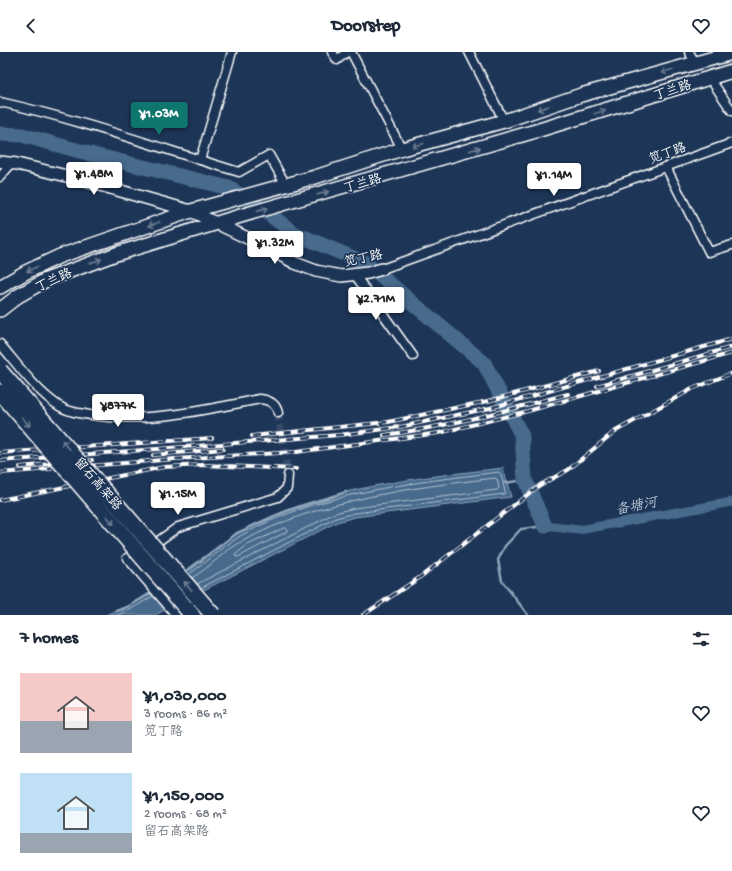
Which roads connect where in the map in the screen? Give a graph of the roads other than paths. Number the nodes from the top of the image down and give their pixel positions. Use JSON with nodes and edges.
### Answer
{"nodes":[{"id":1,"x":232,"y":52,"type":"edge"},
{"id":2,"x":332,"y":52,"type":"edge"},
{"id":3,"x":347,"y":52,"type":"edge"},
{"id":4,"x":351,"y":52,"type":"edge"},
{"id":5,"x":468,"y":52,"type":"edge"},
{"id":6,"x":689,"y":52,"type":"edge"},
{"id":7,"x":732,"y":53,"type":"edge"},
{"id":8,"x":696,"y":64,"type":"junction"},
{"id":9,"x":732,"y":71,"type":"edge"},
{"id":10,"x":709,"y":77,"type":"junction"},
{"id":11,"x":0,"y":102,"type":"edge"},
{"id":12,"x":732,"y":112,"type":"edge"},
{"id":13,"x":504,"y":121,"type":"junction"},
{"id":14,"x":732,"y":144,"type":"edge"},
{"id":15,"x":402,"y":150,"type":"junction"},
{"id":16,"x":200,"y":160,"type":"junction"},
{"id":17,"x":0,"y":162,"type":"edge"},
{"id":18,"x":12,"y":163,"type":"junction"},
{"id":19,"x":666,"y":167,"type":"junction"},
{"id":20,"x":0,"y":176,"type":"edge"},
{"id":21,"x":286,"y":185,"type":"junction"},
{"id":22,"x":191,"y":211,"type":"junction"},
{"id":23,"x":218,"y":223,"type":"junction"},
{"id":24,"x":732,"y":245,"type":"edge"},
{"id":25,"x":382,"y":269,"type":"joint"},
{"id":26,"x":355,"y":275,"type":"junction"},
{"id":27,"x":0,"y":287,"type":"edge"},
{"id":28,"x":0,"y":310,"type":"edge"},
{"id":29,"x":0,"y":344,"type":"edge"},
{"id":30,"x":413,"y":356,"type":"dead end"},
{"id":31,"x":0,"y":371,"type":"edge"},
{"id":32,"x":0,"y":392,"type":"edge"},
{"id":33,"x":278,"y":413,"type":"tunnel mouth"},
{"id":34,"x":288,"y":475,"type":"tunnel mouth"},
{"id":35,"x":175,"y":613,"type":"edge"},
{"id":36,"x":192,"y":615,"type":"edge"},
{"id":37,"x":213,"y":615,"type":"edge"}],
"edges":[{"from":1,"to":16,"type":"street"},
{"from":2,"to":3,"type":"street"},
{"from":4,"to":15,"type":"street"},
{"from":5,"to":13,"type":"street"},
{"from":6,"to":8,"type":"street"},
{"from":7,"to":8,"type":"main road","name":"丁兰路"},
{"from":8,"to":13,"type":"main road","name":"丁兰路","one_way":true},
{"from":9,"to":10,"type":"main road","name":"丁兰路"},
{"from":10,"to":12,"type":"street"},
{"from":23,"to":10,"type":"main road","name":"丁兰路","one_way":true},
{"from":11,"to":16,"type":"street"},
{"from":13,"to":15,"type":"main road","name":"丁兰路","one_way":true},
{"from":14,"to":19,"type":"street","name":"笕丁路"},
{"from":15,"to":21,"type":"main road","name":"丁兰路"},
{"from":16,"to":21,"type":"street"},
{"from":17,"to":18,"type":"street","name":"笕丁路"},
{"from":18,"to":20,"type":"street"},
{"from":18,"to":22,"type":"street","name":"笕丁路"},
{"from":19,"to":24,"type":"street"},
{"from":19,"to":25,"type":"street","name":"笕丁路"},
{"from":21,"to":22,"type":"main road","name":"丁兰路"},
{"from":22,"to":23,"type":"street","name":"笕丁路"},
{"from":22,"to":27,"type":"main road","name":"丁兰路","one_way":true},
{"from":23,"to":26,"type":"street","name":"笕丁路"},
{"from":28,"to":23,"type":"main road","name":"丁兰路","one_way":true},
{"from":25,"to":26,"type":"street","name":"笕丁路"},
{"from":26,"to":30,"type":"street"},
{"from":29,"to":33,"type":"street"},
{"from":37,"to":31,"type":"highway","name":"留石高架路","one_way":true,"bridge":true},
{"from":32,"to":36,"type":"highway","name":"留石高架路","one_way":true,"bridge":true},
{"from":34,"to":35,"type":"street"}]}
